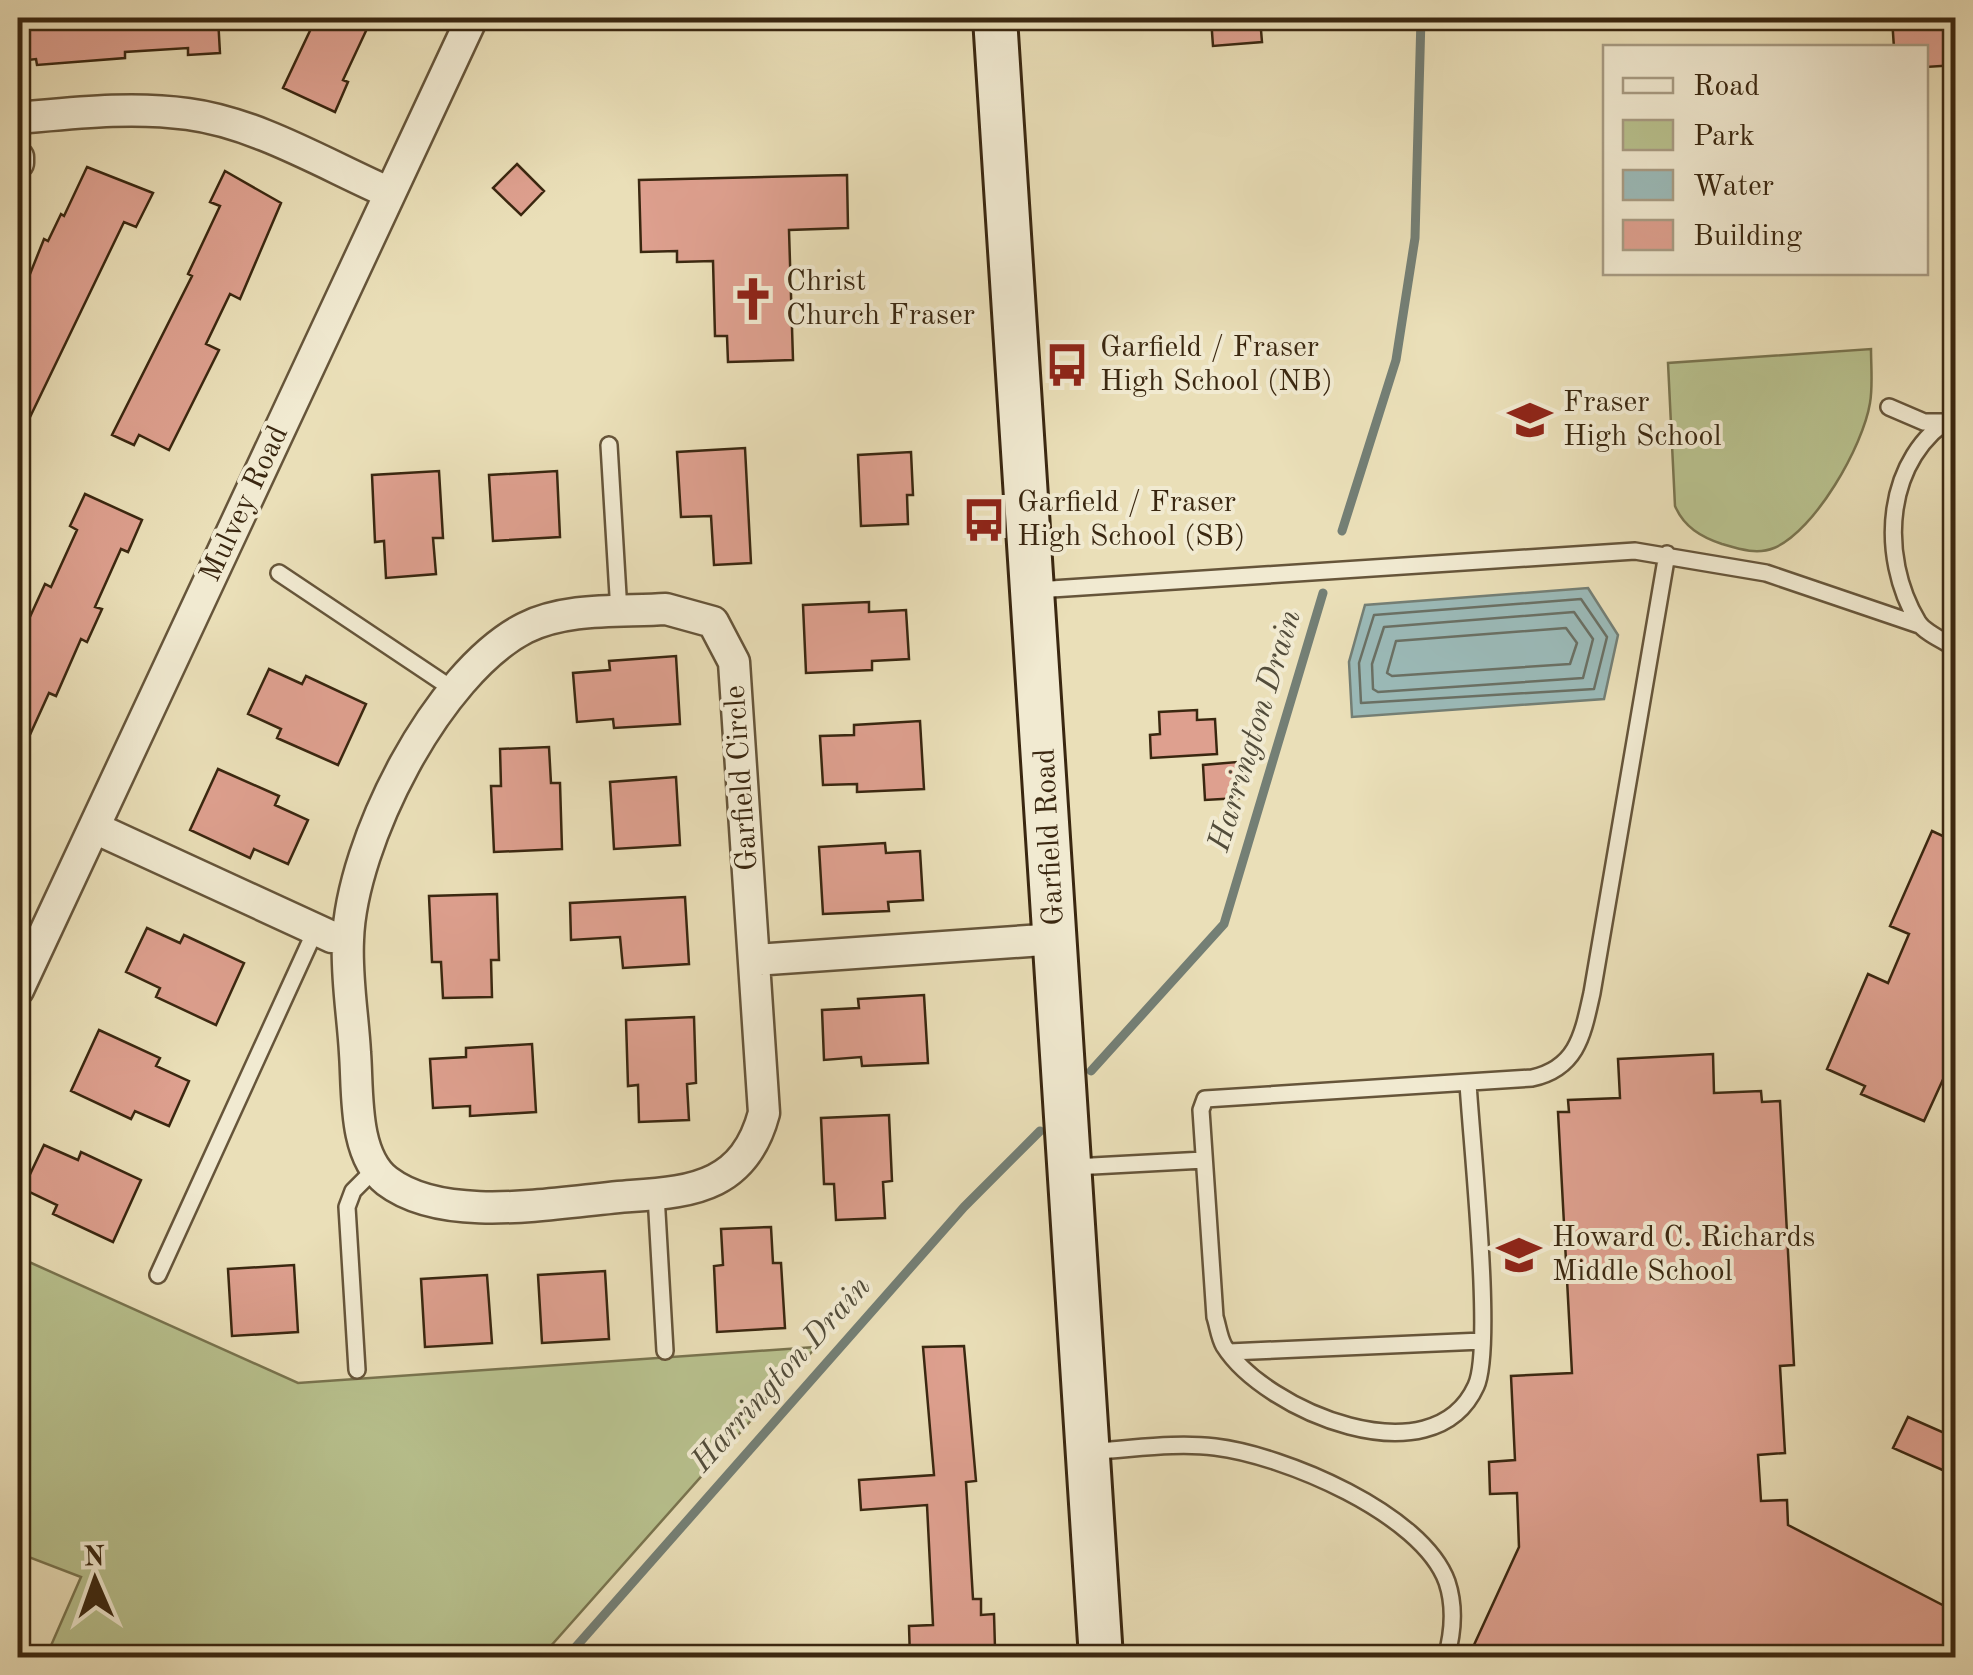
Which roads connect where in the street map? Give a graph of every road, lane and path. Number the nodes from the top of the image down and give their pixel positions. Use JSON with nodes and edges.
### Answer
{"nodes":[{"id":1,"x":472,"y":18,"type":"edge"},
{"id":2,"x":995,"y":18,"type":"edge"},
{"id":3,"x":18,"y":118,"type":"edge"},
{"id":4,"x":390,"y":193,"type":"junction"},
{"id":5,"x":1888,"y":407,"type":"dead end"},
{"id":6,"x":1949,"y":418,"type":"edge"},
{"id":7,"x":609,"y":445,"type":"dead end"},
{"id":8,"x":1667,"y":554,"type":"junction"},
{"id":9,"x":279,"y":573,"type":"dead end"},
{"id":10,"x":1034,"y":590,"type":"junction"},
{"id":11,"x":619,"y":612,"type":"junction"},
{"id":12,"x":1920,"y":625,"type":"junction"},
{"id":13,"x":1956,"y":648,"type":"edge"},
{"id":14,"x":451,"y":688,"type":"junction"},
{"id":15,"x":96,"y":828,"type":"junction"},
{"id":16,"x":316,"y":929,"type":"junction"},
{"id":17,"x":348,"y":938,"type":"junction"},
{"id":18,"x":1056,"y":939,"type":"junction"},
{"id":19,"x":754,"y":960,"type":"junction"},
{"id":20,"x":18,"y":990,"type":"edge"},
{"id":21,"x":1468,"y":1083,"type":"junction"},
{"id":22,"x":1204,"y":1160,"type":"junction"},
{"id":23,"x":1071,"y":1168,"type":"junction"},
{"id":24,"x":375,"y":1169,"type":"junction"},
{"id":25,"x":656,"y":1195,"type":"junction"},
{"id":26,"x":158,"y":1275,"type":"dead end"},
{"id":27,"x":1482,"y":1341,"type":"junction"},
{"id":28,"x":665,"y":1351,"type":"dead end"},
{"id":29,"x":1229,"y":1352,"type":"junction"},
{"id":30,"x":357,"y":1370,"type":"dead end"},
{"id":31,"x":1086,"y":1452,"type":"junction"},
{"id":32,"x":1101,"y":1658,"type":"edge"},
{"id":33,"x":1446,"y":1658,"type":"edge"}],
"edges":[{"from":1,"to":4,"type":"street","name":"Mulvey Road"},
{"from":2,"to":10,"type":"main road","name":"Garfield Road"},
{"from":3,"to":4,"type":"street"},
{"from":4,"to":15,"type":"street","name":"Mulvey Road"},
{"from":5,"to":6,"type":"lane"},
{"from":6,"to":12,"type":"lane"},
{"from":7,"to":11,"type":"lane"},
{"from":8,"to":10,"type":"lane"},
{"from":8,"to":12,"type":"lane"},
{"from":8,"to":21,"type":"lane"},
{"from":9,"to":14,"type":"lane"},
{"from":10,"to":18,"type":"main road","name":"Garfield Road"},
{"from":11,"to":14,"type":"street","name":"Garfield Circle"},
{"from":11,"to":19,"type":"street","name":"Garfield Circle"},
{"from":12,"to":13,"type":"lane"},
{"from":14,"to":17,"type":"street","name":"Garfield Circle"},
{"from":15,"to":16,"type":"street"},
{"from":15,"to":20,"type":"street","name":"Mulvey Road"},
{"from":16,"to":17,"type":"street"},
{"from":16,"to":26,"type":"lane"},
{"from":17,"to":24,"type":"street","name":"Garfield Circle"},
{"from":18,"to":19,"type":"street"},
{"from":18,"to":23,"type":"main road","name":"Garfield Road"},
{"from":19,"to":25,"type":"street","name":"Garfield Circle"},
{"from":21,"to":22,"type":"lane"},
{"from":21,"to":27,"type":"lane"},
{"from":22,"to":23,"type":"lane"},
{"from":22,"to":29,"type":"lane"},
{"from":23,"to":31,"type":"main road","name":"Garfield Road"},
{"from":24,"to":25,"type":"street","name":"Garfield Circle"},
{"from":24,"to":30,"type":"lane"},
{"from":25,"to":28,"type":"lane"},
{"from":27,"to":29,"type":"lane"},
{"from":27,"to":29,"type":"lane"},
{"from":31,"to":32,"type":"main road","name":"Garfield Road"},
{"from":31,"to":33,"type":"lane"}]}
